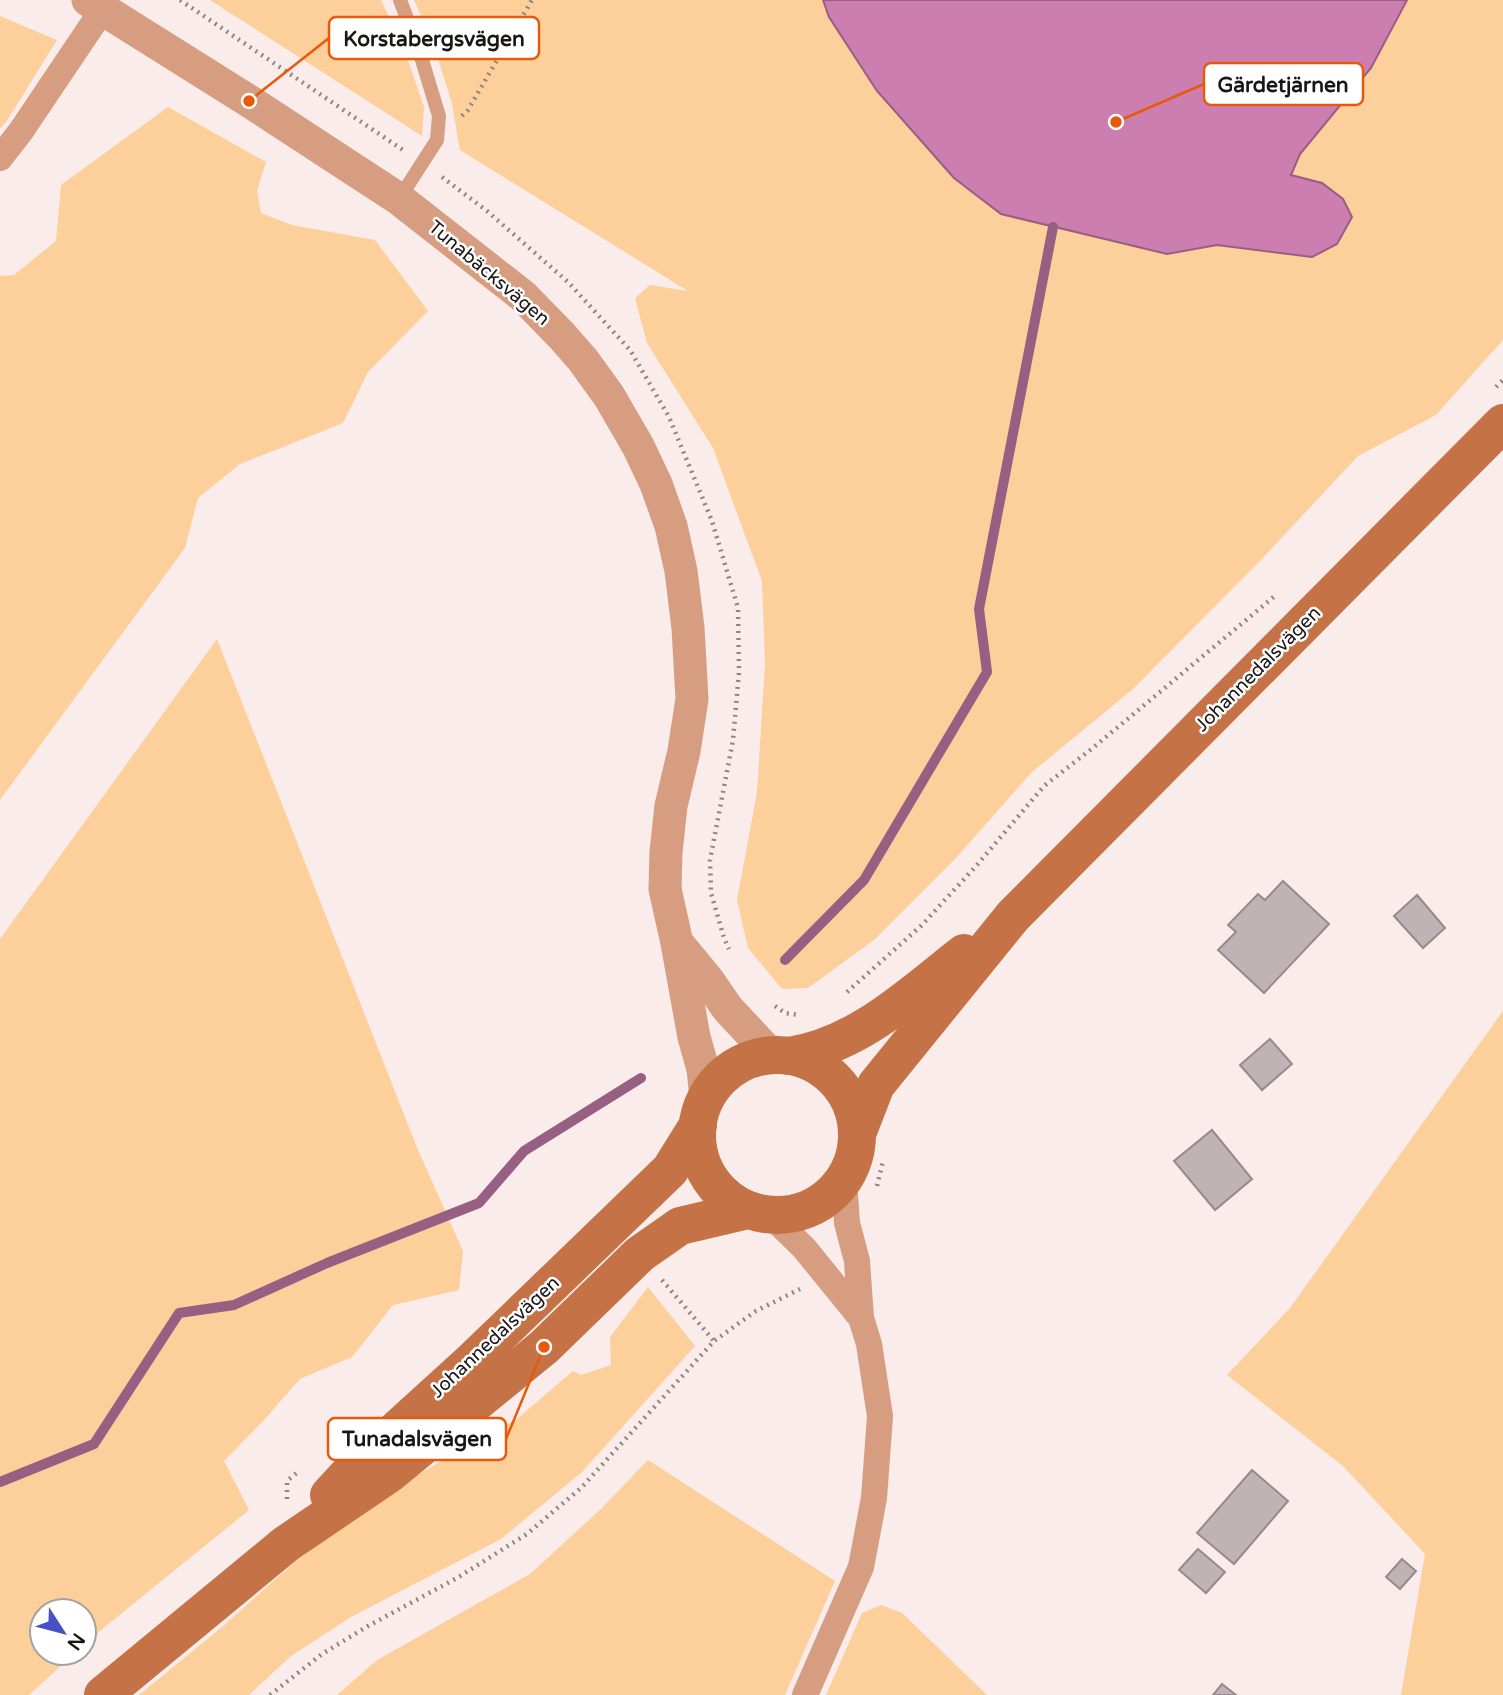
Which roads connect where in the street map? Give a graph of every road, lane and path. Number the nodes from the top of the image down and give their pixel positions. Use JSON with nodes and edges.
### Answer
{"nodes":[{"id":1,"x":180,"y":0,"type":"edge"},
{"id":2,"x":400,"y":0,"type":"edge"},
{"id":3,"x":532,"y":0,"type":"edge"},
{"id":4,"x":95,"y":4,"type":"edge"},
{"id":5,"x":437,"y":140,"type":"junction"},
{"id":6,"x":0,"y":158,"type":"edge"},
{"id":7,"x":423,"y":163,"type":"junction"},
{"id":8,"x":400,"y":199,"type":"junction"},
{"id":9,"x":1503,"y":424,"type":"edge"},
{"id":10,"x":1013,"y":916,"type":"junction"},
{"id":11,"x":677,"y":943,"type":"junction"},
{"id":12,"x":729,"y":950,"type":"dead end"},
{"id":13,"x":764,"y":1000,"type":"dead end"},
{"id":14,"x":808,"y":1016,"type":"dead end"},
{"id":15,"x":780,"y":1056,"type":"junction"},
{"id":16,"x":702,"y":1112,"type":"junction"},
{"id":17,"x":857,"y":1134,"type":"junction"},
{"id":18,"x":844,"y":1180,"type":"junction"},
{"id":19,"x":759,"y":1212,"type":"junction"},
{"id":20,"x":861,"y":1318,"type":"junction"},
{"id":21,"x":286,"y":1544,"type":"junction"},
{"id":22,"x":103,"y":1695,"type":"edge"},
{"id":23,"x":806,"y":1695,"type":"edge"}],
"edges":[{"from":1,"to":7,"type":"path"},
{"from":2,"to":5,"type":"lane"},
{"from":3,"to":5,"type":"path"},
{"from":4,"to":6,"type":"street"},
{"from":4,"to":8,"type":"street","name":"Tunabäcksvägen"},
{"from":5,"to":7,"type":"lane"},
{"from":7,"to":8,"type":"lane"},
{"from":7,"to":12,"type":"path"},
{"from":8,"to":11,"type":"street","name":"Tunabäcksvägen"},
{"from":9,"to":10,"type":"main road","name":"Johannedalsvägen"},
{"from":10,"to":15,"type":"main road","name":"Johannedalsvägen"},
{"from":10,"to":17,"type":"main road","name":"Johannedalsvägen"},
{"from":11,"to":15,"type":"street","name":"Tunabäcksvägen"},
{"from":11,"to":16,"type":"street","name":"Tunabäcksvägen"},
{"from":13,"to":14,"type":"path"},
{"from":15,"to":16,"type":"main road"},
{"from":15,"to":17,"type":"main road"},
{"from":16,"to":19,"type":"main road"},
{"from":16,"to":21,"type":"main road","name":"Johannedalsvägen"},
{"from":17,"to":18,"type":"main road"},
{"from":18,"to":19,"type":"main road"},
{"from":18,"to":20,"type":"street"},
{"from":19,"to":20,"type":"street"},
{"from":19,"to":21,"type":"main road","name":"Johannedalsvägen"},
{"from":20,"to":23,"type":"street"},
{"from":21,"to":22,"type":"main road","name":"Johannedalsvägen"}]}
